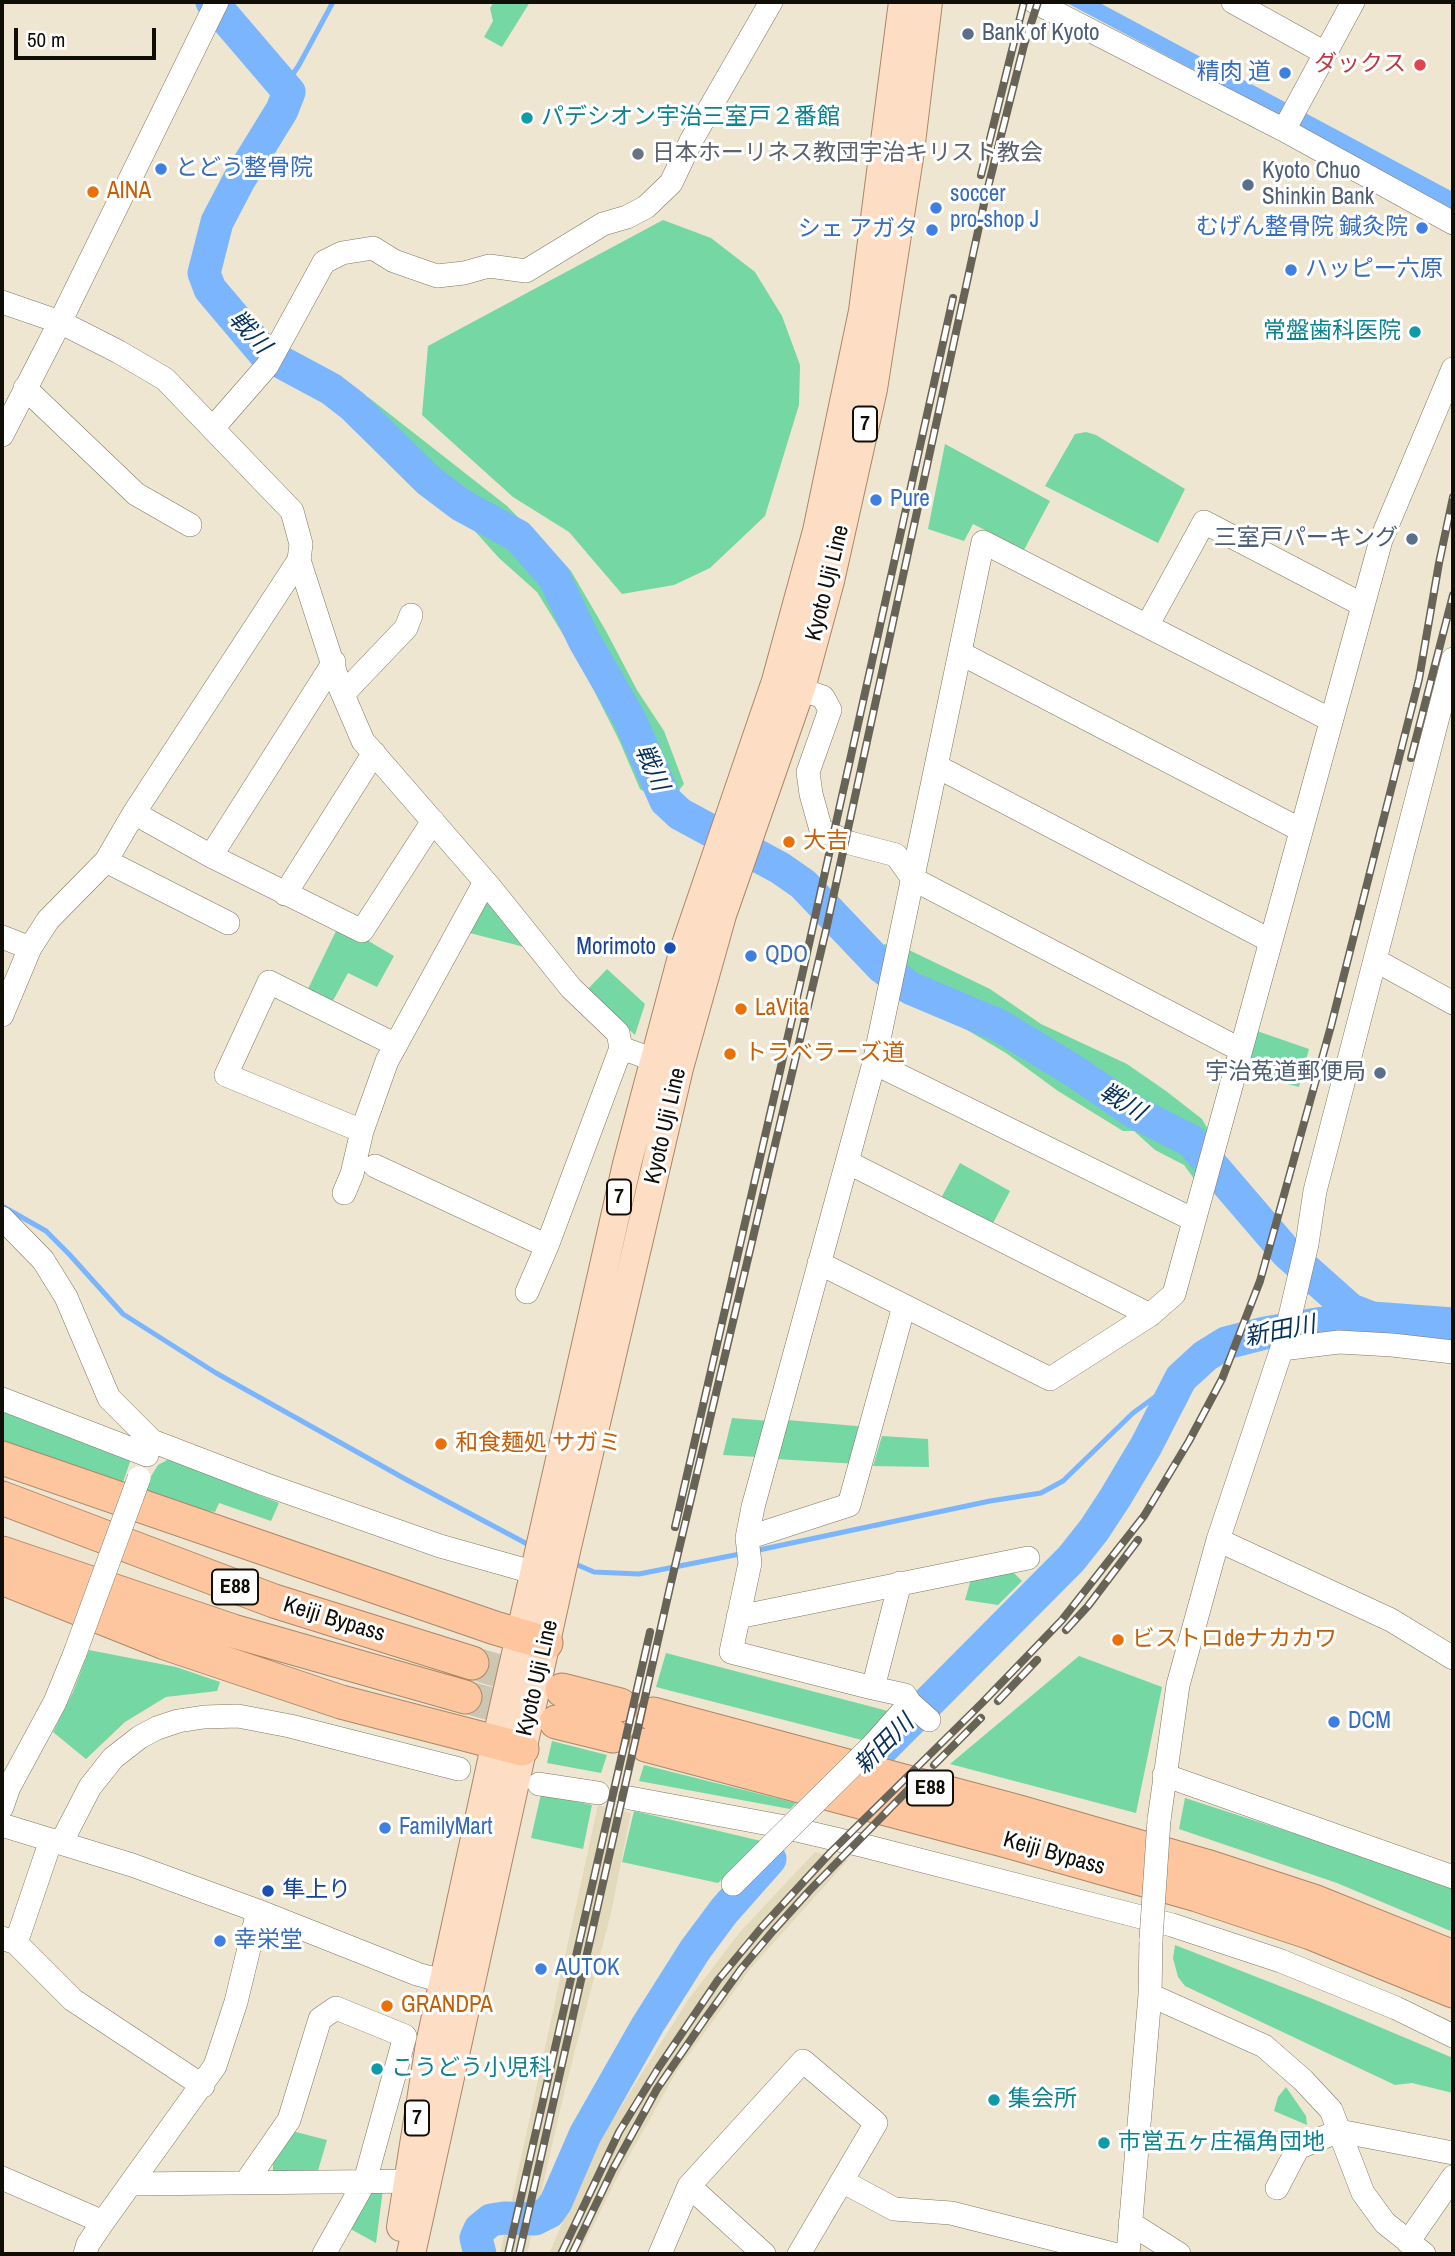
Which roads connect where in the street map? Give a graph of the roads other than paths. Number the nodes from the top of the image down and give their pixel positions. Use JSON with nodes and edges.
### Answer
{"nodes":[{"id":1,"x":771,"y":2,"type":"edge"},
{"id":2,"x":903,"y":2,"type":"edge"},
{"id":3,"x":928,"y":2,"type":"edge"},
{"id":4,"x":1035,"y":2,"type":"edge"},
{"id":5,"x":1233,"y":2,"type":"edge"},
{"id":6,"x":1353,"y":2,"type":"edge"},
{"id":7,"x":215,"y":5,"type":"edge"},
{"id":8,"x":1325,"y":53,"type":"junction"},
{"id":9,"x":1289,"y":121,"type":"junction"},
{"id":10,"x":1453,"y":223,"type":"edge"},
{"id":11,"x":2,"y":302,"type":"edge"},
{"id":12,"x":60,"y":322,"type":"junction"},
{"id":13,"x":1453,"y":369,"type":"edge"},
{"id":14,"x":25,"y":388,"type":"junction"},
{"id":15,"x":213,"y":428,"type":"junction"},
{"id":16,"x":2,"y":435,"type":"edge"},
{"id":17,"x":190,"y":525,"type":"dead end"},
{"id":18,"x":299,"y":560,"type":"junction"},
{"id":19,"x":1363,"y":605,"type":"junction"},
{"id":20,"x":411,"y":615,"type":"dead end"},
{"id":21,"x":1147,"y":626,"type":"junction"},
{"id":22,"x":960,"y":653,"type":"junction"},
{"id":23,"x":1453,"y":659,"type":"edge"},
{"id":24,"x":334,"y":662,"type":"junction"},
{"id":25,"x":789,"y":685,"type":"junction"},
{"id":26,"x":343,"y":694,"type":"junction"},
{"id":27,"x":1331,"y":720,"type":"junction"},
{"id":28,"x":374,"y":753,"type":"junction"},
{"id":29,"x":936,"y":766,"type":"junction"},
{"id":30,"x":134,"y":813,"type":"junction"},
{"id":31,"x":433,"y":821,"type":"junction"},
{"id":32,"x":1301,"y":830,"type":"junction"},
{"id":33,"x":211,"y":856,"type":"junction"},
{"id":34,"x":106,"y":861,"type":"junction"},
{"id":35,"x":913,"y":879,"type":"junction"},
{"id":36,"x":485,"y":882,"type":"junction"},
{"id":37,"x":285,"y":894,"type":"junction"},
{"id":38,"x":228,"y":923,"type":"dead end"},
{"id":39,"x":2,"y":937,"type":"edge"},
{"id":40,"x":1270,"y":942,"type":"junction"},
{"id":41,"x":30,"y":948,"type":"junction"},
{"id":42,"x":1376,"y":960,"type":"junction"},
{"id":43,"x":1453,"y":1003,"type":"edge"},
{"id":44,"x":2,"y":1016,"type":"edge"},
{"id":45,"x":396,"y":1045,"type":"junction"},
{"id":46,"x":621,"y":1048,"type":"junction"},
{"id":47,"x":1241,"y":1050,"type":"junction"},
{"id":48,"x":874,"y":1063,"type":"junction"},
{"id":49,"x":667,"y":1064,"type":"junction"},
{"id":50,"x":362,"y":1130,"type":"junction"},
{"id":51,"x":847,"y":1162,"type":"junction"},
{"id":52,"x":374,"y":1167,"type":"dead end"},
{"id":53,"x":344,"y":1193,"type":"dead end"},
{"id":54,"x":2,"y":1218,"type":"edge"},
{"id":55,"x":1194,"y":1220,"type":"junction"},
{"id":56,"x":547,"y":1246,"type":"junction"},
{"id":57,"x":819,"y":1263,"type":"junction"},
{"id":58,"x":527,"y":1292,"type":"dead end"},
{"id":59,"x":904,"y":1306,"type":"junction"},
{"id":60,"x":1150,"y":1315,"type":"junction"},
{"id":61,"x":1285,"y":1337,"type":"junction"},
{"id":62,"x":1453,"y":1352,"type":"edge"},
{"id":63,"x":2,"y":1399,"type":"edge"},
{"id":64,"x":150,"y":1448,"type":"junction"},
{"id":65,"x":2,"y":1458,"type":"edge"},
{"id":66,"x":2,"y":1498,"type":"edge"},
{"id":67,"x":1219,"y":1540,"type":"junction"},
{"id":68,"x":748,"y":1549,"type":"junction"},
{"id":69,"x":2,"y":1553,"type":"edge"},
{"id":70,"x":1028,"y":1558,"type":"dead end"},
{"id":71,"x":551,"y":1562,"type":"junction"},
{"id":72,"x":2,"y":1578,"type":"edge"},
{"id":73,"x":901,"y":1583,"type":"junction"},
{"id":74,"x":738,"y":1617,"type":"junction"},
{"id":75,"x":533,"y":1639,"type":"junction"},
{"id":76,"x":1453,"y":1658,"type":"edge"},
{"id":77,"x":472,"y":1663,"type":"tunnel mouth"},
{"id":78,"x":873,"y":1688,"type":"junction"},
{"id":79,"x":466,"y":1697,"type":"tunnel mouth"},
{"id":80,"x":559,"y":1706,"type":"tunnel mouth"},
{"id":81,"x":616,"y":1721,"type":"dead end"},
{"id":82,"x":509,"y":1746,"type":"junction"},
{"id":83,"x":459,"y":1769,"type":"dead end"},
{"id":84,"x":1164,"y":1775,"type":"junction"},
{"id":85,"x":539,"y":1784,"type":"dead end"},
{"id":86,"x":598,"y":1793,"type":"dead end"},
{"id":87,"x":630,"y":1798,"type":"dead end"},
{"id":88,"x":2,"y":1807,"type":"edge"},
{"id":89,"x":2,"y":1825,"type":"edge"},
{"id":90,"x":56,"y":1842,"type":"junction"},
{"id":91,"x":1453,"y":1877,"type":"edge"},
{"id":92,"x":733,"y":1884,"type":"dead end"},
{"id":93,"x":258,"y":1910,"type":"junction"},
{"id":94,"x":9,"y":1941,"type":"edge"},
{"id":95,"x":1453,"y":1957,"type":"edge"},
{"id":96,"x":458,"y":1985,"type":"junction"},
{"id":97,"x":1453,"y":1991,"type":"edge"},
{"id":98,"x":1150,"y":1995,"type":"junction"},
{"id":99,"x":1453,"y":2036,"type":"edge"},
{"id":100,"x":203,"y":2085,"type":"junction"},
{"id":101,"x":1339,"y":2132,"type":"junction"},
{"id":102,"x":1453,"y":2153,"type":"edge"},
{"id":103,"x":1453,"y":2177,"type":"edge"},
{"id":104,"x":2,"y":2178,"type":"edge"},
{"id":105,"x":365,"y":2181,"type":"junction"},
{"id":106,"x":418,"y":2181,"type":"junction"},
{"id":107,"x":842,"y":2181,"type":"junction"},
{"id":108,"x":247,"y":2182,"type":"junction"},
{"id":109,"x":131,"y":2184,"type":"junction"},
{"id":110,"x":689,"y":2186,"type":"junction"},
{"id":111,"x":1278,"y":2188,"type":"dead end"},
{"id":112,"x":103,"y":2222,"type":"junction"},
{"id":113,"x":1130,"y":2223,"type":"junction"},
{"id":114,"x":1416,"y":2248,"type":"edge"},
{"id":115,"x":85,"y":2254,"type":"edge"},
{"id":116,"x":324,"y":2254,"type":"edge"},
{"id":117,"x":397,"y":2254,"type":"edge"},
{"id":118,"x":411,"y":2254,"type":"edge"},
{"id":119,"x":660,"y":2254,"type":"edge"},
{"id":120,"x":764,"y":2254,"type":"edge"},
{"id":121,"x":799,"y":2254,"type":"edge"},
{"id":122,"x":1113,"y":2254,"type":"edge"},
{"id":123,"x":1128,"y":2254,"type":"edge"},
{"id":124,"x":1179,"y":2254,"type":"edge"}],
"edges":[{"from":1,"to":15,"type":"street"},
{"from":2,"to":25,"type":"main road","name":"Kyoto Uji Line","number":"7"},
{"from":3,"to":25,"type":"main road","name":"Kyoto Uji Line","number":"7"},
{"from":4,"to":9,"type":"street"},
{"from":5,"to":8,"type":"street"},
{"from":6,"to":8,"type":"street"},
{"from":7,"to":12,"type":"street"},
{"from":8,"to":9,"type":"street"},
{"from":9,"to":10,"type":"street"},
{"from":11,"to":12,"type":"street"},
{"from":12,"to":14,"type":"street"},
{"from":12,"to":15,"type":"street"},
{"from":13,"to":19,"type":"street"},
{"from":14,"to":16,"type":"street"},
{"from":14,"to":17,"type":"street"},
{"from":15,"to":18,"type":"street"},
{"from":18,"to":24,"type":"street"},
{"from":18,"to":30,"type":"street"},
{"from":19,"to":21,"type":"street"},
{"from":19,"to":27,"type":"street"},
{"from":20,"to":26,"type":"street"},
{"from":21,"to":22,"type":"street"},
{"from":21,"to":27,"type":"street"},
{"from":22,"to":29,"type":"street"},
{"from":22,"to":32,"type":"street"},
{"from":23,"to":42,"type":"street"},
{"from":24,"to":26,"type":"street"},
{"from":24,"to":33,"type":"street"},
{"from":25,"to":35,"type":"street"},
{"from":25,"to":49,"type":"main road","name":"Kyoto Uji Line","number":"7"},
{"from":26,"to":28,"type":"street"},
{"from":27,"to":32,"type":"street"},
{"from":28,"to":31,"type":"street"},
{"from":28,"to":37,"type":"street"},
{"from":29,"to":35,"type":"street"},
{"from":29,"to":40,"type":"street"},
{"from":30,"to":33,"type":"street"},
{"from":30,"to":34,"type":"street"},
{"from":31,"to":36,"type":"street"},
{"from":31,"to":37,"type":"street"},
{"from":32,"to":40,"type":"street"},
{"from":33,"to":37,"type":"street"},
{"from":34,"to":38,"type":"street"},
{"from":34,"to":41,"type":"street"},
{"from":35,"to":47,"type":"street"},
{"from":35,"to":48,"type":"street"},
{"from":36,"to":45,"type":"street"},
{"from":36,"to":46,"type":"street"},
{"from":39,"to":41,"type":"street"},
{"from":40,"to":47,"type":"street"},
{"from":41,"to":44,"type":"street"},
{"from":42,"to":43,"type":"street"},
{"from":42,"to":61,"type":"street"},
{"from":45,"to":50,"type":"street"},
{"from":45,"to":50,"type":"street"},
{"from":46,"to":49,"type":"street"},
{"from":46,"to":56,"type":"street"},
{"from":47,"to":55,"type":"street"},
{"from":48,"to":51,"type":"street"},
{"from":48,"to":55,"type":"street"},
{"from":49,"to":71,"type":"main road","name":"Kyoto Uji Line","number":"7"},
{"from":50,"to":53,"type":"street"},
{"from":51,"to":57,"type":"street"},
{"from":51,"to":60,"type":"street"},
{"from":52,"to":56,"type":"street"},
{"from":54,"to":64,"type":"street"},
{"from":55,"to":60,"type":"street"},
{"from":56,"to":58,"type":"street"},
{"from":57,"to":59,"type":"street"},
{"from":57,"to":68,"type":"street"},
{"from":59,"to":60,"type":"street"},
{"from":59,"to":68,"type":"street"},
{"from":61,"to":62,"type":"street"},
{"from":61,"to":67,"type":"street"},
{"from":63,"to":64,"type":"street"},
{"from":64,"to":71,"type":"street"},
{"from":64,"to":88,"type":"street","bridge":true},
{"from":65,"to":75,"type":"highway"},
{"from":66,"to":77,"type":"highway","name":"Keiji Bypass","number":"E88"},
{"from":67,"to":76,"type":"street"},
{"from":67,"to":84,"type":"street"},
{"from":68,"to":74,"type":"street"},
{"from":69,"to":79,"type":"highway","name":"Keiji Bypass","number":"E88"},
{"from":70,"to":73,"type":"street"},
{"from":71,"to":75,"type":"main road","name":"Kyoto Uji Line","number":"7"},
{"from":72,"to":82,"type":"highway"},
{"from":73,"to":74,"type":"street"},
{"from":73,"to":78,"type":"street"},
{"from":74,"to":78,"type":"street"},
{"from":75,"to":82,"type":"main road","name":"Kyoto Uji Line","number":"7"},
{"from":78,"to":92,"type":"street","bridge":true},
{"from":80,"to":81,"type":"highway"},
{"from":82,"to":96,"type":"main road","name":"Kyoto Uji Line","number":"7"},
{"from":83,"to":90,"type":"street"},
{"from":84,"to":91,"type":"street"},
{"from":84,"to":98,"type":"street","bridge":true},
{"from":85,"to":86,"type":"street"},
{"from":87,"to":99,"type":"street"},
{"from":89,"to":90,"type":"street"},
{"from":90,"to":93,"type":"street"},
{"from":90,"to":94,"type":"street"},
{"from":93,"to":96,"type":"street"},
{"from":93,"to":100,"type":"street"},
{"from":94,"to":100,"type":"street"},
{"from":95,"to":97,"type":"highway","name":"Keiji Bypass","number":"E88"},
{"from":96,"to":106,"type":"main road","name":"Kyoto Uji Line","number":"7"},
{"from":98,"to":101,"type":"street"},
{"from":98,"to":113,"type":"street"},
{"from":100,"to":109,"type":"street"},
{"from":101,"to":102,"type":"street"},
{"from":101,"to":111,"type":"street"},
{"from":101,"to":114,"type":"street"},
{"from":103,"to":114,"type":"street"},
{"from":104,"to":112,"type":"street"},
{"from":105,"to":106,"type":"street"},
{"from":105,"to":108,"type":"street"},
{"from":105,"to":108,"type":"street"},
{"from":105,"to":116,"type":"street"},
{"from":106,"to":117,"type":"main road","name":"Kyoto Uji Line","number":"7"},
{"from":106,"to":118,"type":"main road","name":"Kyoto Uji Line","number":"7"},
{"from":107,"to":110,"type":"street"},
{"from":107,"to":121,"type":"street"},
{"from":107,"to":122,"type":"street"},
{"from":108,"to":109,"type":"street"},
{"from":109,"to":112,"type":"street"},
{"from":110,"to":119,"type":"street"},
{"from":110,"to":120,"type":"street"},
{"from":112,"to":115,"type":"street"},
{"from":113,"to":123,"type":"street"},
{"from":113,"to":124,"type":"street"}]}
